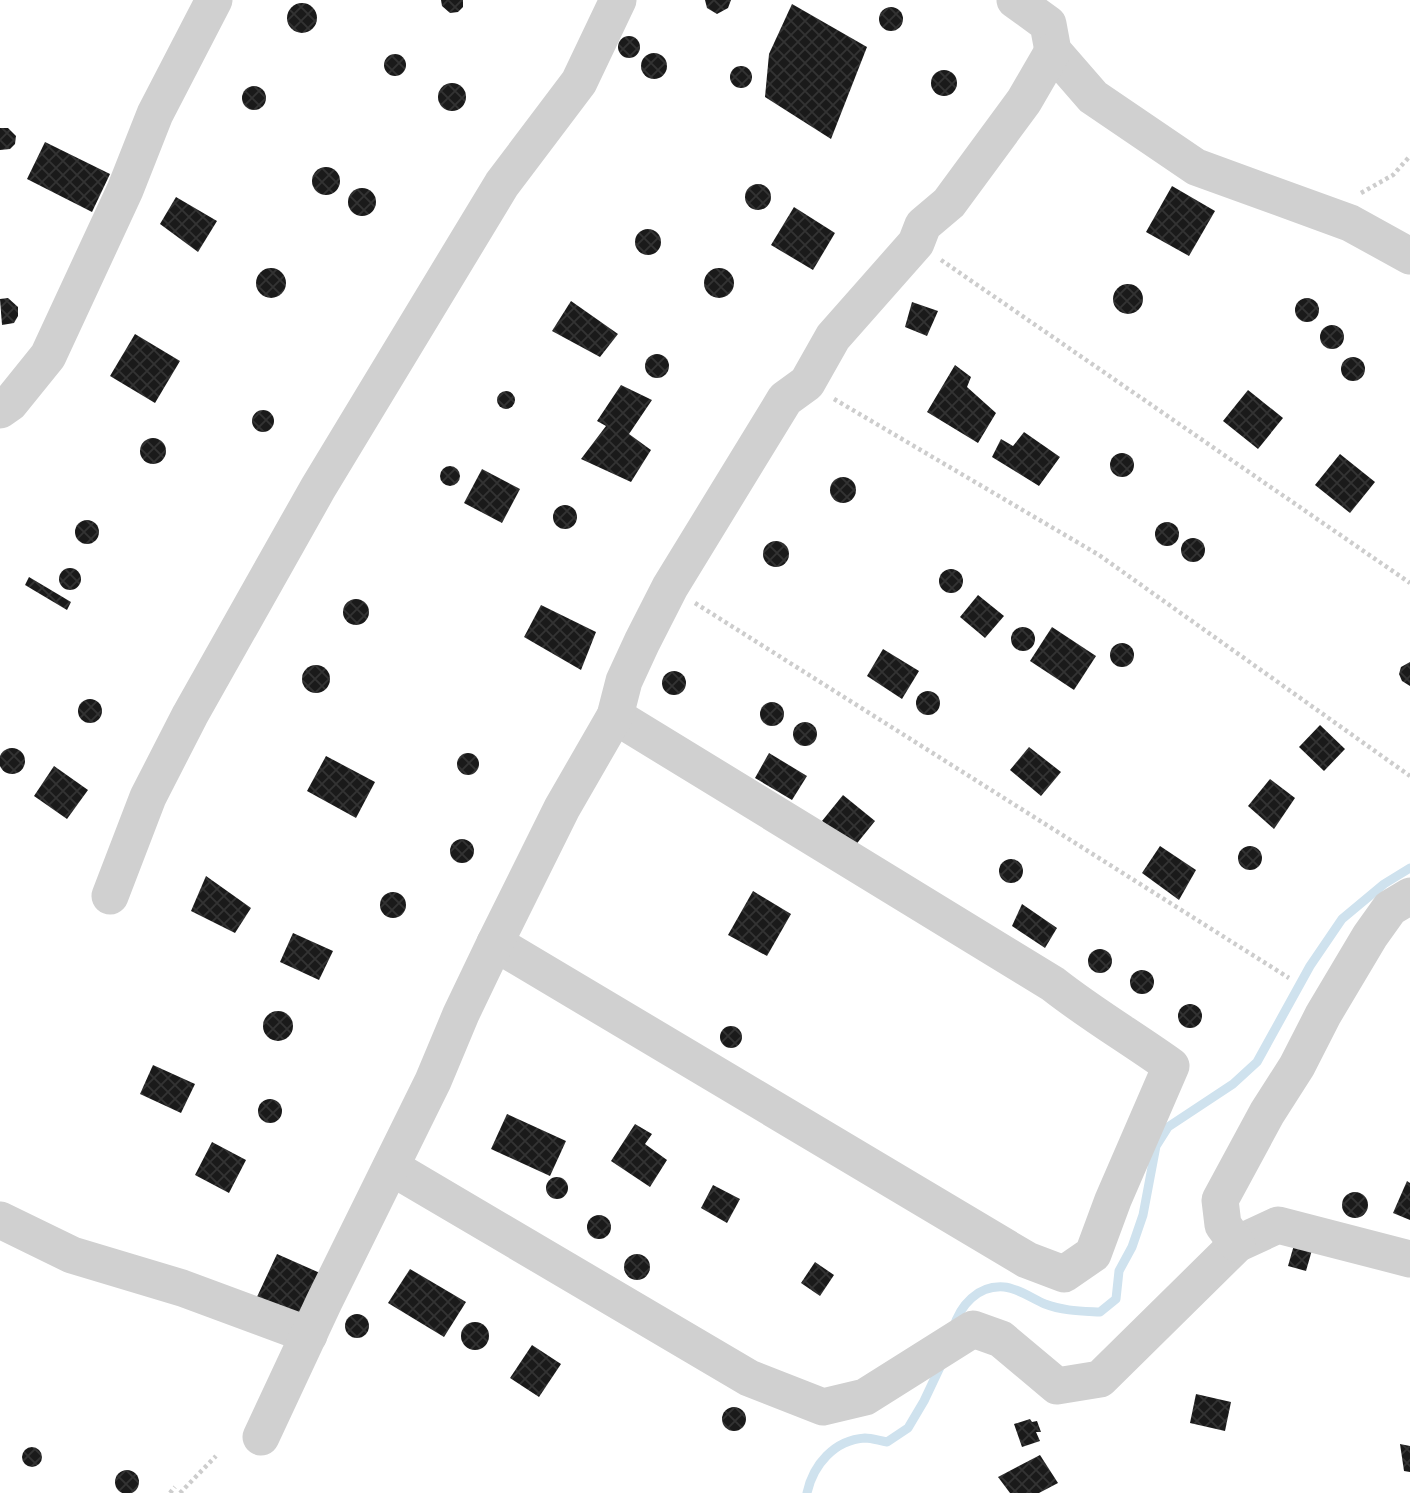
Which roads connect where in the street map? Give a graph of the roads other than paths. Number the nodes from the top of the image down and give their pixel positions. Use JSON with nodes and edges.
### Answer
{"nodes":[{"id":1,"x":214,"y":0,"type":"edge"},
{"id":2,"x":618,"y":0,"type":"edge"},
{"id":3,"x":1014,"y":0,"type":"edge"},
{"id":4,"x":1053,"y":51,"type":"junction"},
{"id":5,"x":1410,"y":256,"type":"edge"},
{"id":6,"x":0,"y":410,"type":"edge"},
{"id":7,"x":615,"y":716,"type":"junction"},
{"id":8,"x":110,"y":896,"type":"dead end"},
{"id":9,"x":1410,"y":896,"type":"edge"},
{"id":10,"x":495,"y":943,"type":"junction"},
{"id":11,"x":391,"y":1167,"type":"junction"},
{"id":12,"x":0,"y":1220,"type":"edge"},
{"id":13,"x":1237,"y":1244,"type":"junction"},
{"id":14,"x":1410,"y":1259,"type":"edge"},
{"id":15,"x":309,"y":1335,"type":"junction"},
{"id":16,"x":261,"y":1437,"type":"dead end"}],
"edges":[{"from":1,"to":6,"type":"street"},
{"from":2,"to":8,"type":"street"},
{"from":3,"to":4,"type":"street"},
{"from":4,"to":5,"type":"street"},
{"from":4,"to":7,"type":"street"},
{"from":7,"to":10,"type":"street"},
{"from":7,"to":10,"type":"street"},
{"from":9,"to":13,"type":"street"},
{"from":10,"to":11,"type":"street"},
{"from":11,"to":13,"type":"street"},
{"from":11,"to":15,"type":"street"},
{"from":12,"to":15,"type":"street"},
{"from":13,"to":14,"type":"street"},
{"from":15,"to":16,"type":"street"}]}
